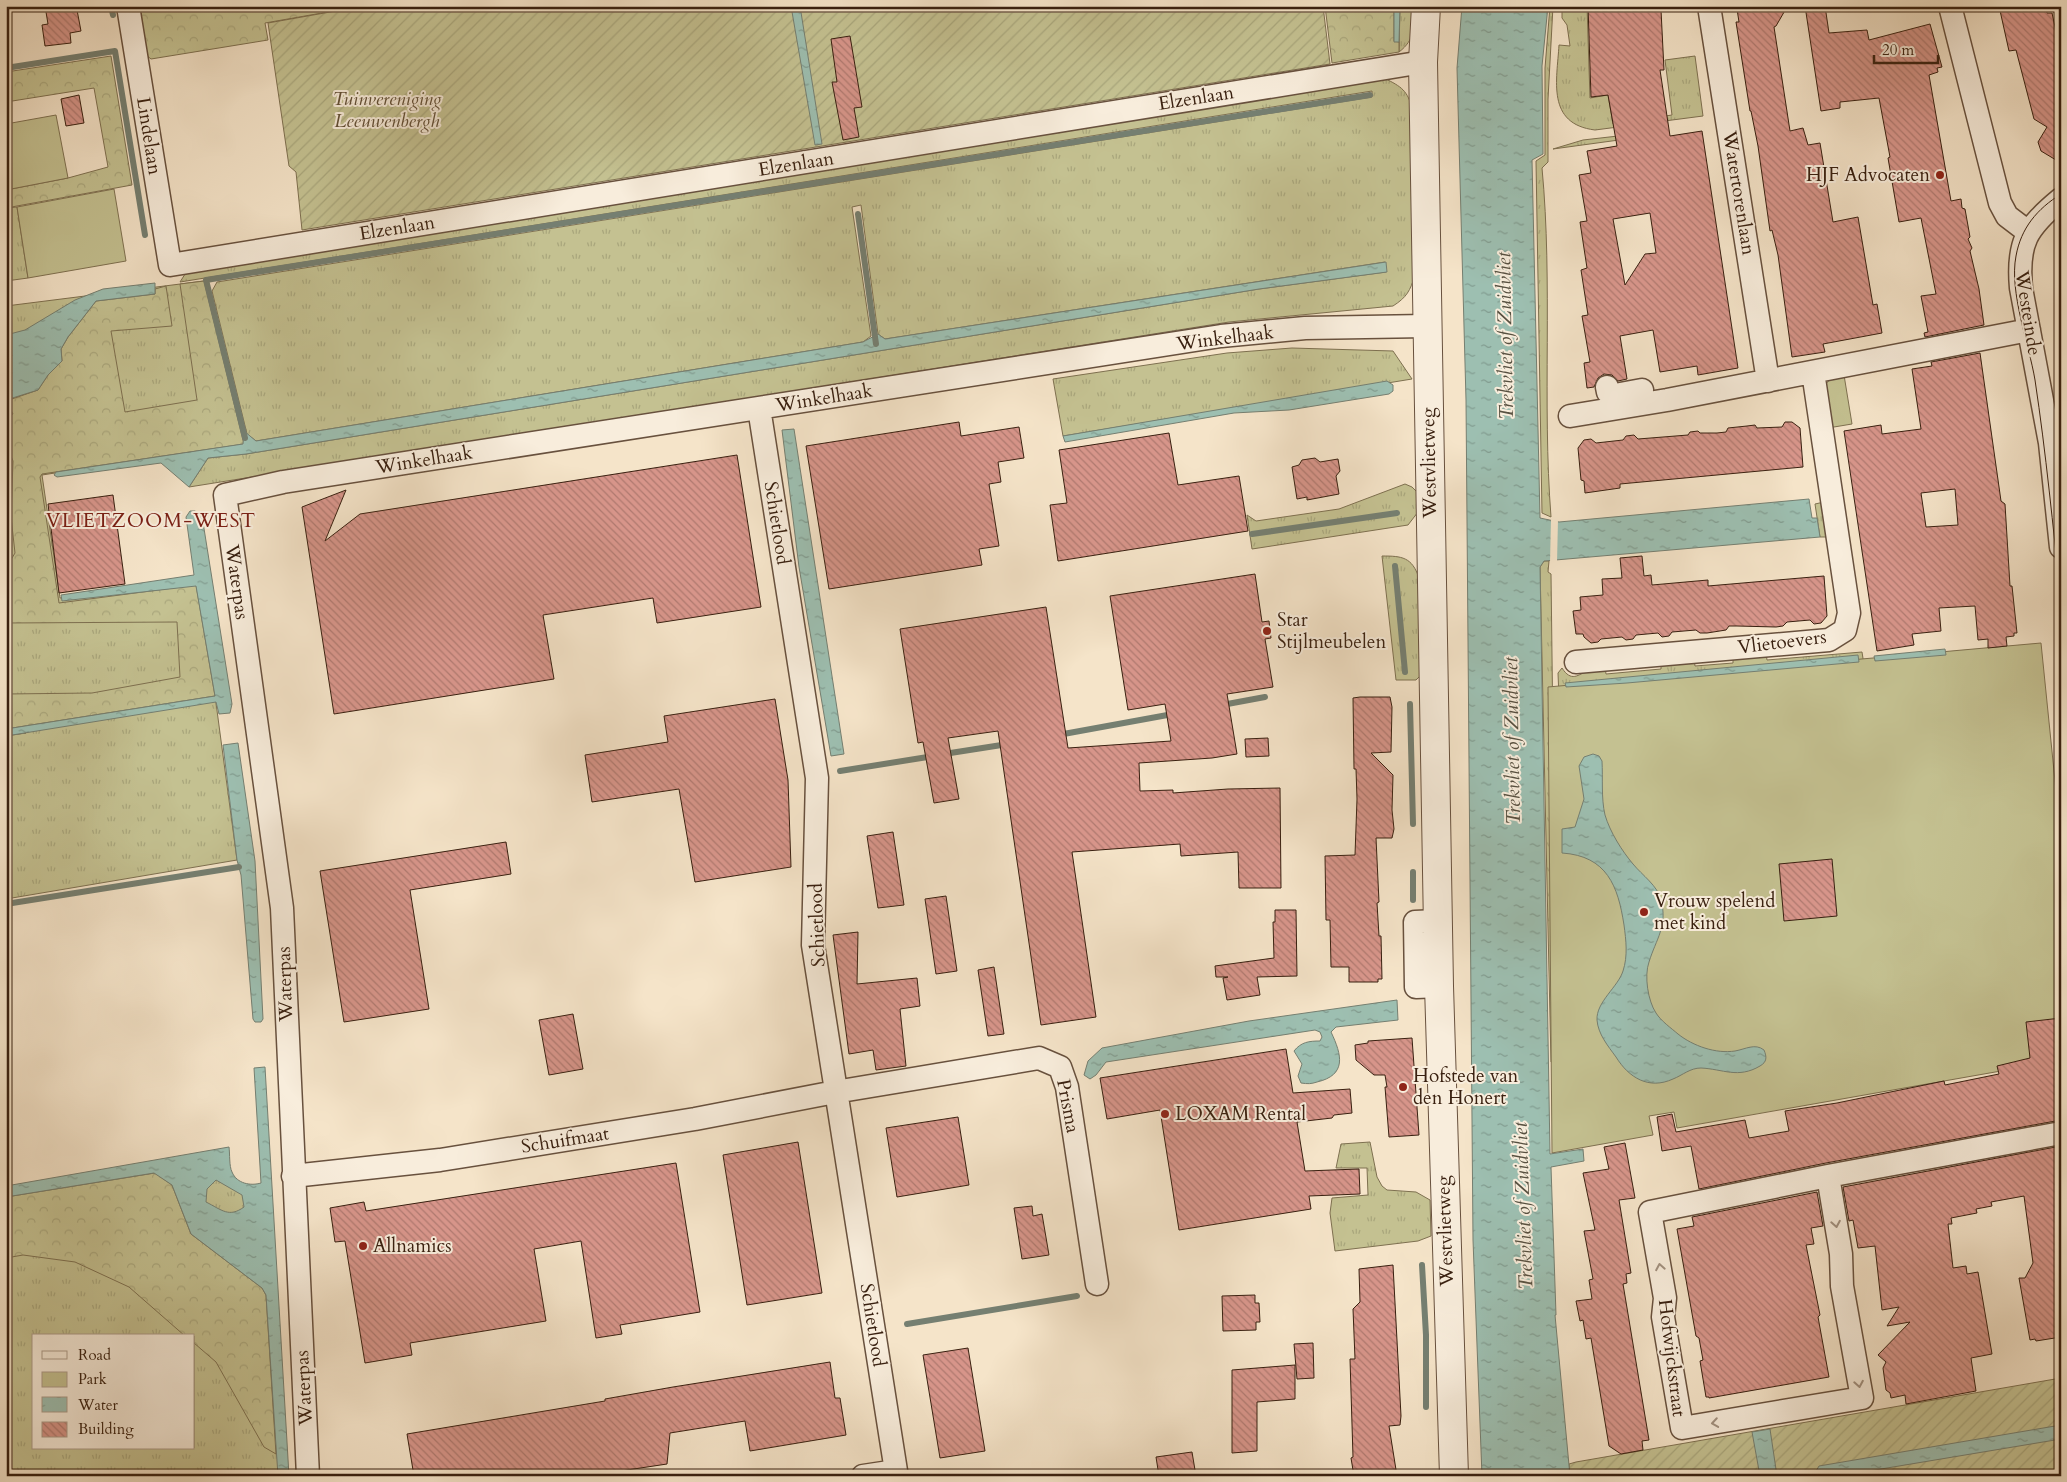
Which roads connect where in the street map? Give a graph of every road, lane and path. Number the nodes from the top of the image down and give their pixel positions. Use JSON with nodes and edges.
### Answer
{"nodes":[{"id":1,"x":128,"y":6,"type":"edge"},
{"id":2,"x":1426,"y":6,"type":"edge"},
{"id":3,"x":1709,"y":6,"type":"edge"},
{"id":4,"x":1950,"y":6,"type":"edge"},
{"id":5,"x":1423,"y":62,"type":"junction"},
{"id":6,"x":2061,"y":199,"type":"edge"},
{"id":7,"x":2028,"y":232,"type":"junction"},
{"id":8,"x":170,"y":265,"type":"joint"},
{"id":9,"x":1426,"y":326,"type":"junction"},
{"id":10,"x":2029,"y":330,"type":"junction"},
{"id":11,"x":1813,"y":372,"type":"junction"},
{"id":12,"x":1768,"y":380,"type":"junction"},
{"id":13,"x":1607,"y":387,"type":"dead end"},
{"id":14,"x":1666,"y":400,"type":"junction"},
{"id":15,"x":759,"y":408,"type":"junction"},
{"id":16,"x":1570,"y":416,"type":"dead end"},
{"id":17,"x":225,"y":495,"type":"joint"},
{"id":18,"x":2061,"y":547,"type":"edge"},
{"id":19,"x":1576,"y":662,"type":"dead end"},
{"id":20,"x":835,"y":1092,"type":"junction"},
{"id":21,"x":2061,"y":1133,"type":"edge"},
{"id":22,"x":293,"y":1176,"type":"junction"},
{"id":23,"x":1828,"y":1176,"type":"junction"},
{"id":24,"x":1097,"y":1284,"type":"dead end"},
{"id":25,"x":308,"y":1476,"type":"edge"},
{"id":26,"x":863,"y":1476,"type":"edge"},
{"id":27,"x":1454,"y":1476,"type":"edge"}],
"edges":[{"from":1,"to":8,"type":"street","name":"Lindelaan"},
{"from":2,"to":5,"type":"street","name":"Westvlietweg"},
{"from":3,"to":12,"type":"street","name":"Watertorenlaan"},
{"from":4,"to":7,"type":"street"},
{"from":5,"to":8,"type":"street","name":"Elzenlaan"},
{"from":5,"to":9,"type":"street","name":"Westvlietweg"},
{"from":6,"to":7,"type":"street"},
{"from":7,"to":10,"type":"street","name":"Westeinde"},
{"from":9,"to":15,"type":"street","name":"Winkelhaak"},
{"from":9,"to":27,"type":"street","name":"Westvlietweg"},
{"from":10,"to":11,"type":"street"},
{"from":10,"to":18,"type":"street","name":"Westeinde"},
{"from":11,"to":12,"type":"street"},
{"from":11,"to":19,"type":"street","name":"Vlietoevers"},
{"from":12,"to":14,"type":"street"},
{"from":13,"to":14,"type":"street"},
{"from":14,"to":16,"type":"street"},
{"from":15,"to":17,"type":"street","name":"Winkelhaak"},
{"from":15,"to":20,"type":"street","name":"Schietlood"},
{"from":17,"to":22,"type":"street","name":"Waterpas"},
{"from":20,"to":22,"type":"street","name":"Schuifmaat"},
{"from":20,"to":24,"type":"street","name":"Prisma"},
{"from":20,"to":26,"type":"street","name":"Schietlood"},
{"from":21,"to":23,"type":"street","name":"Hofwijckstraat"},
{"from":22,"to":25,"type":"street","name":"Waterpas"},
{"from":23,"to":23,"type":"street","name":"Hofwijckstraat","one_way":true}]}
